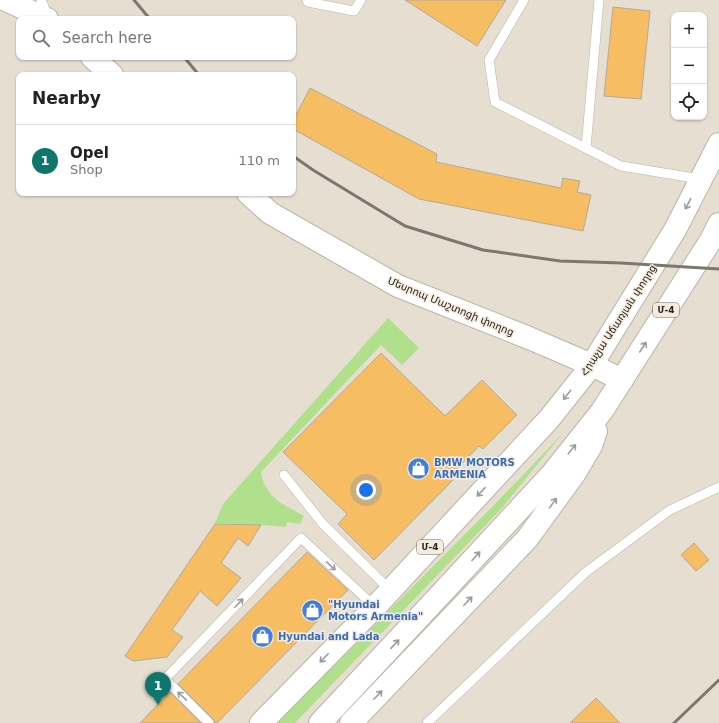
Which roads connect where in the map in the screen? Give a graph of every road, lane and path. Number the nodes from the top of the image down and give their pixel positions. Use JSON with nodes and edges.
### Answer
{"nodes":[{"id":1,"x":6,"y":0,"type":"edge"},
{"id":2,"x":41,"y":0,"type":"edge"},
{"id":3,"x":307,"y":0,"type":"edge"},
{"id":4,"x":361,"y":0,"type":"edge"},
{"id":5,"x":524,"y":0,"type":"edge"},
{"id":6,"x":599,"y":0,"type":"edge"},
{"id":7,"x":41,"y":16,"type":"edge"},
{"id":8,"x":47,"y":16,"type":"edge"},
{"id":9,"x":95,"y":60,"type":"edge"},
{"id":10,"x":109,"y":72,"type":"edge"},
{"id":11,"x":719,"y":144,"type":"edge"},
{"id":12,"x":586,"y":148,"type":"junction"},
{"id":13,"x":701,"y":179,"type":"junction"},
{"id":14,"x":251,"y":196,"type":"edge"},
{"id":15,"x":719,"y":224,"type":"edge"},
{"id":16,"x":592,"y":365,"type":"junction"},
{"id":17,"x":622,"y":380,"type":"junction"},
{"id":18,"x":602,"y":411,"type":"junction"},
{"id":19,"x":284,"y":475,"type":"dead end"},
{"id":20,"x":719,"y":487,"type":"edge"},
{"id":21,"x":390,"y":590,"type":"junction"},
{"id":22,"x":374,"y":607,"type":"junction"},
{"id":23,"x":209,"y":723,"type":"edge"},
{"id":24,"x":261,"y":723,"type":"edge"},
{"id":25,"x":320,"y":723,"type":"edge"},
{"id":26,"x":351,"y":723,"type":"edge"},
{"id":27,"x":427,"y":723,"type":"edge"}],
"edges":[{"from":1,"to":7,"type":"main road"},
{"from":2,"to":8,"type":"lane"},
{"from":3,"to":4,"type":"lane"},
{"from":5,"to":12,"type":"lane"},
{"from":6,"to":12,"type":"lane"},
{"from":9,"to":10,"type":"main road"},
{"from":11,"to":13,"type":"main road","name":"Հրաչյա Աճառյան փողոց","number":"Մ-4"},
{"from":12,"to":13,"type":"lane"},
{"from":13,"to":16,"type":"main road","name":"Հրաչյա Աճառյան փողոց","number":"Մ-4","one_way":true},
{"from":14,"to":16,"type":"main road","name":"Մեսրոպ Մաշտոցի փողոց"},
{"from":17,"to":15,"type":"main road","number":"Մ-4","one_way":true},
{"from":16,"to":17,"type":"main road","name":"Մեսրոպ Մաշտոցի փողոց"},
{"from":16,"to":21,"type":"main road","name":"Հրաչյա Աճառյան փողոց","number":"Մ-4","one_way":true},
{"from":17,"to":18,"type":"main road","number":"Մ-4"},
{"from":25,"to":18,"type":"main road","number":"Մ-4","one_way":true},
{"from":26,"to":18,"type":"main road","one_way":true},
{"from":19,"to":21,"type":"lane"},
{"from":20,"to":27,"type":"lane"},
{"from":21,"to":22,"type":"main road","name":"Հրաչյա Աճառյան փողոց","number":"Մ-4"},
{"from":23,"to":22,"type":"lane","one_way":true},
{"from":22,"to":24,"type":"main road","name":"Հրաչյա Աճառյան փողոց","number":"Մ-4","one_way":true}]}
